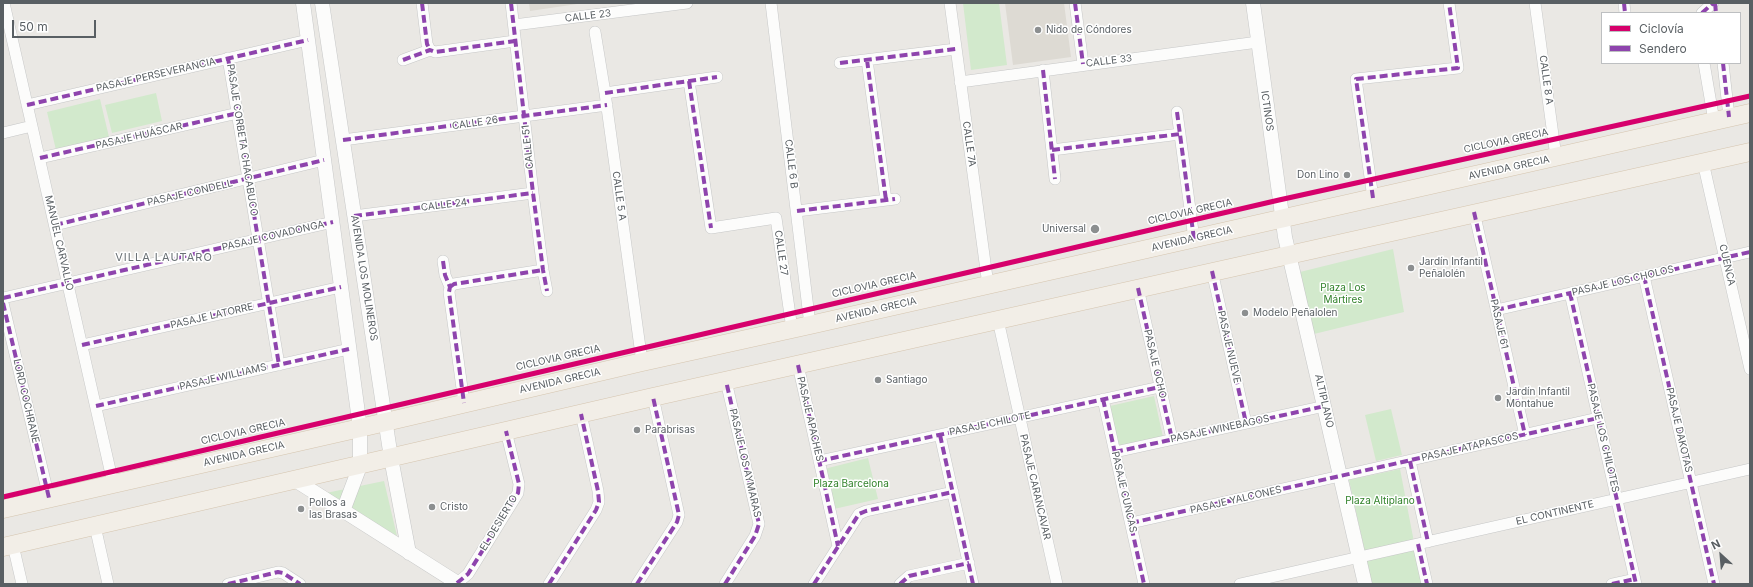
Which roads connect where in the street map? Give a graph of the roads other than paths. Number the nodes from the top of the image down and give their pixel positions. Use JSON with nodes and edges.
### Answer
{"nodes":[{"id":1,"x":4,"y":3,"type":"edge"},
{"id":2,"x":303,"y":3,"type":"edge"},
{"id":3,"x":322,"y":3,"type":"edge"},
{"id":4,"x":422,"y":3,"type":"edge"},
{"id":5,"x":511,"y":3,"type":"edge"},
{"id":6,"x":687,"y":3,"type":"edge"},
{"id":7,"x":771,"y":3,"type":"edge"},
{"id":8,"x":950,"y":3,"type":"edge"},
{"id":9,"x":1075,"y":3,"type":"edge"},
{"id":10,"x":1253,"y":3,"type":"edge"},
{"id":11,"x":1449,"y":3,"type":"edge"},
{"id":12,"x":1535,"y":3,"type":"edge"},
{"id":13,"x":1714,"y":3,"type":"edge"},
{"id":14,"x":1703,"y":12,"type":"edge"},
{"id":15,"x":514,"y":25,"type":"junction"},
{"id":16,"x":595,"y":32,"type":"dead end"},
{"id":17,"x":308,"y":40,"type":"junction"},
{"id":18,"x":515,"y":41,"type":"junction"},
{"id":19,"x":1258,"y":42,"type":"junction"},
{"id":20,"x":956,"y":49,"type":"junction"},
{"id":21,"x":430,"y":50,"type":"junction"},
{"id":22,"x":228,"y":58,"type":"junction"},
{"id":23,"x":403,"y":60,"type":"dead end"},
{"id":24,"x":867,"y":60,"type":"junction"},
{"id":25,"x":840,"y":63,"type":"dead end"},
{"id":26,"x":1083,"y":64,"type":"junction"},
{"id":27,"x":1704,"y":64,"type":"edge"},
{"id":28,"x":1723,"y":64,"type":"edge"},
{"id":29,"x":1043,"y":70,"type":"junction"},
{"id":30,"x":717,"y":77,"type":"dead end"},
{"id":31,"x":689,"y":81,"type":"junction"},
{"id":32,"x":960,"y":82,"type":"junction"},
{"id":33,"x":605,"y":93,"type":"junction"},
{"id":34,"x":27,"y":105,"type":"junction"},
{"id":35,"x":607,"y":105,"type":"junction"},
{"id":36,"x":1177,"y":112,"type":"dead end"},
{"id":37,"x":238,"y":113,"type":"junction"},
{"id":38,"x":1750,"y":113,"type":"edge"},
{"id":39,"x":524,"y":116,"type":"junction"},
{"id":40,"x":1722,"y":119,"type":"junction"},
{"id":41,"x":32,"y":126,"type":"junction"},
{"id":42,"x":3,"y":133,"type":"edge"},
{"id":43,"x":1180,"y":134,"type":"junction"},
{"id":44,"x":343,"y":140,"type":"junction"},
{"id":45,"x":1052,"y":150,"type":"junction"},
{"id":46,"x":1750,"y":152,"type":"edge"},
{"id":47,"x":1556,"y":157,"type":"junction"},
{"id":48,"x":40,"y":158,"type":"junction"},
{"id":49,"x":324,"y":160,"type":"junction"},
{"id":50,"x":1703,"y":162,"type":"junction"},
{"id":51,"x":248,"y":179,"type":"junction"},
{"id":52,"x":1055,"y":179,"type":"dead end"},
{"id":53,"x":533,"y":193,"type":"junction"},
{"id":54,"x":1373,"y":198,"type":"junction"},
{"id":55,"x":797,"y":211,"type":"junction"},
{"id":56,"x":1474,"y":212,"type":"junction"},
{"id":57,"x":354,"y":216,"type":"junction"},
{"id":58,"x":1282,"y":219,"type":"junction"},
{"id":59,"x":333,"y":222,"type":"junction"},
{"id":60,"x":55,"y":225,"type":"junction"},
{"id":61,"x":1194,"y":239,"type":"junction"},
{"id":62,"x":258,"y":240,"type":"junction"},
{"id":63,"x":1750,"y":252,"type":"edge"},
{"id":64,"x":1290,"y":254,"type":"junction"},
{"id":65,"x":1725,"y":258,"type":"junction"},
{"id":66,"x":444,"y":261,"type":"dead end"},
{"id":67,"x":543,"y":270,"type":"junction"},
{"id":68,"x":1212,"y":271,"type":"junction"},
{"id":69,"x":1644,"y":276,"type":"junction"},
{"id":70,"x":68,"y":283,"type":"junction"},
{"id":71,"x":988,"y":285,"type":"junction"},
{"id":72,"x":341,"y":286,"type":"junction"},
{"id":73,"x":450,"y":287,"type":"junction"},
{"id":74,"x":1138,"y":288,"type":"junction"},
{"id":75,"x":547,"y":291,"type":"dead end"},
{"id":76,"x":1570,"y":293,"type":"junction"},
{"id":77,"x":3,"y":298,"type":"edge"},
{"id":78,"x":3,"y":303,"type":"edge"},
{"id":79,"x":269,"y":303,"type":"junction"},
{"id":80,"x":1496,"y":310,"type":"junction"},
{"id":81,"x":998,"y":320,"type":"junction"},
{"id":82,"x":810,"y":325,"type":"junction"},
{"id":83,"x":792,"y":329,"type":"junction"},
{"id":84,"x":82,"y":345,"type":"junction"},
{"id":85,"x":350,"y":349,"type":"junction"},
{"id":86,"x":642,"y":362,"type":"junction"},
{"id":87,"x":279,"y":365,"type":"junction"},
{"id":88,"x":798,"y":365,"type":"junction"},
{"id":89,"x":1750,"y":369,"type":"edge"},
{"id":90,"x":726,"y":381,"type":"junction"},
{"id":91,"x":1160,"y":387,"type":"junction"},
{"id":92,"x":653,"y":397,"type":"junction"},
{"id":93,"x":1103,"y":399,"type":"junction"},
{"id":94,"x":464,"y":403,"type":"junction"},
{"id":95,"x":96,"y":406,"type":"junction"},
{"id":96,"x":1325,"y":406,"type":"junction"},
{"id":97,"x":581,"y":414,"type":"junction"},
{"id":98,"x":1019,"y":418,"type":"junction"},
{"id":99,"x":1598,"y":418,"type":"junction"},
{"id":100,"x":386,"y":421,"type":"junction"},
{"id":101,"x":1246,"y":423,"type":"junction"},
{"id":102,"x":360,"y":428,"type":"junction"},
{"id":103,"x":506,"y":431,"type":"junction"},
{"id":104,"x":940,"y":435,"type":"junction"},
{"id":105,"x":1525,"y":435,"type":"junction"},
{"id":106,"x":1172,"y":439,"type":"junction"},
{"id":107,"x":1115,"y":452,"type":"junction"},
{"id":108,"x":391,"y":458,"type":"junction"},
{"id":109,"x":819,"y":461,"type":"junction"},
{"id":110,"x":1410,"y":461,"type":"junction"},
{"id":111,"x":360,"y":466,"type":"junction"},
{"id":112,"x":1750,"y":469,"type":"edge"},
{"id":113,"x":1341,"y":476,"type":"junction"},
{"id":114,"x":295,"y":480,"type":"junction"},
{"id":115,"x":1691,"y":482,"type":"junction"},
{"id":116,"x":113,"y":483,"type":"junction"},
{"id":117,"x":952,"y":492,"type":"junction"},
{"id":118,"x":49,"y":498,"type":"junction"},
{"id":119,"x":1617,"y":499,"type":"junction"},
{"id":120,"x":3,"y":509,"type":"edge"},
{"id":121,"x":343,"y":511,"type":"junction"},
{"id":122,"x":1131,"y":523,"type":"junction"},
{"id":123,"x":95,"y":526,"type":"junction"},
{"id":124,"x":1423,"y":543,"type":"junction"},
{"id":125,"x":8,"y":546,"type":"edge"},
{"id":126,"x":838,"y":546,"type":"junction"},
{"id":127,"x":409,"y":553,"type":"junction"},
{"id":128,"x":1359,"y":557,"type":"junction"},
{"id":129,"x":969,"y":563,"type":"junction"},
{"id":130,"x":1636,"y":581,"type":"edge"},
{"id":131,"x":22,"y":584,"type":"edge"},
{"id":132,"x":108,"y":584,"type":"edge"},
{"id":133,"x":228,"y":584,"type":"edge"},
{"id":134,"x":300,"y":584,"type":"edge"},
{"id":135,"x":457,"y":584,"type":"edge"},
{"id":136,"x":549,"y":584,"type":"edge"},
{"id":137,"x":637,"y":584,"type":"edge"},
{"id":138,"x":725,"y":584,"type":"edge"},
{"id":139,"x":814,"y":584,"type":"edge"},
{"id":140,"x":900,"y":584,"type":"edge"},
{"id":141,"x":973,"y":584,"type":"edge"},
{"id":142,"x":1057,"y":584,"type":"edge"},
{"id":143,"x":1144,"y":584,"type":"edge"},
{"id":144,"x":1240,"y":584,"type":"edge"},
{"id":145,"x":1365,"y":584,"type":"edge"},
{"id":146,"x":1427,"y":584,"type":"edge"},
{"id":147,"x":1612,"y":584,"type":"edge"},
{"id":148,"x":1714,"y":584,"type":"edge"}],
"edges":[{"from":1,"to":34,"type":"street","name":"MANUEL CARVALLO"},
{"from":2,"to":17,"type":"street"},
{"from":3,"to":44,"type":"street","name":"AVENIDA LOS MOLINEROS"},
{"from":4,"to":21,"type":"street"},
{"from":5,"to":15,"type":"street","name":"CALLE 51"},
{"from":6,"to":15,"type":"street","name":"CALLE 23"},
{"from":7,"to":55,"type":"street","name":"CALLE 6 B"},
{"from":8,"to":20,"type":"street","name":"CALLE 7A"},
{"from":9,"to":26,"type":"street"},
{"from":10,"to":19,"type":"street","name":"ICTINOS"},
{"from":11,"to":54,"type":"street"},
{"from":12,"to":47,"type":"street","name":"CALLE 8 A"},
{"from":13,"to":14,"type":"street"},
{"from":15,"to":18,"type":"street","name":"CALLE 51"},
{"from":16,"to":33,"type":"street","name":"CALLE 5 A"},
{"from":17,"to":22,"type":"street","name":"PASAJE PERSEVERANCIA"},
{"from":17,"to":49,"type":"street"},
{"from":18,"to":21,"type":"street"},
{"from":18,"to":39,"type":"street","name":"CALLE 51"},
{"from":19,"to":26,"type":"street","name":"CALLE 33"},
{"from":19,"to":58,"type":"street","name":"ICTINOS"},
{"from":20,"to":24,"type":"street"},
{"from":20,"to":32,"type":"street","name":"CALLE 7A"},
{"from":21,"to":23,"type":"street"},
{"from":22,"to":34,"type":"street","name":"PASAJE PERSEVERANCIA"},
{"from":22,"to":37,"type":"street","name":"PASAJE CORBETA CHACABUCO"},
{"from":24,"to":25,"type":"street"},
{"from":24,"to":55,"type":"street"},
{"from":26,"to":29,"type":"street","name":"CALLE 33"},
{"from":27,"to":40,"type":"street"},
{"from":28,"to":40,"type":"street"},
{"from":29,"to":32,"type":"street","name":"CALLE 33"},
{"from":29,"to":45,"type":"street"},
{"from":30,"to":31,"type":"street"},
{"from":31,"to":33,"type":"street"},
{"from":31,"to":83,"type":"street","name":"CALLE 27"},
{"from":32,"to":71,"type":"street","name":"CALLE 7A"},
{"from":33,"to":35,"type":"street","name":"CALLE 5 A"},
{"from":34,"to":41,"type":"street","name":"MANUEL CARVALLO"},
{"from":35,"to":39,"type":"street","name":"CALLE 26"},
{"from":35,"to":86,"type":"street","name":"CALLE 5 A"},
{"from":36,"to":43,"type":"street"},
{"from":37,"to":48,"type":"street","name":"PASAJE HUÁSCAR"},
{"from":37,"to":51,"type":"street","name":"PASAJE CORBETA CHACABUCO"},
{"from":38,"to":40,"type":"main road","name":"AVENIDA GRECIA"},
{"from":39,"to":44,"type":"street","name":"CALLE 26"},
{"from":39,"to":53,"type":"street","name":"CALLE 51"},
{"from":40,"to":47,"type":"main road","name":"AVENIDA GRECIA"},
{"from":41,"to":42,"type":"street"},
{"from":41,"to":48,"type":"street","name":"MANUEL CARVALLO"},
{"from":43,"to":45,"type":"street"},
{"from":43,"to":61,"type":"street"},
{"from":44,"to":57,"type":"street","name":"AVENIDA LOS MOLINEROS"},
{"from":45,"to":52,"type":"street"},
{"from":46,"to":50,"type":"main road"},
{"from":47,"to":54,"type":"main road","name":"AVENIDA GRECIA"},
{"from":48,"to":60,"type":"street","name":"MANUEL CARVALLO"},
{"from":49,"to":51,"type":"street","name":"PASAJE CONDELL"},
{"from":49,"to":59,"type":"street"},
{"from":50,"to":56,"type":"main road"},
{"from":50,"to":65,"type":"street","name":"CUENCA"},
{"from":51,"to":60,"type":"street","name":"PASAJE CONDELL"},
{"from":51,"to":62,"type":"street","name":"PASAJE CORBETA CHACABUCO"},
{"from":53,"to":57,"type":"street","name":"CALLE 24"},
{"from":53,"to":67,"type":"street","name":"CALLE 51"},
{"from":54,"to":58,"type":"main road","name":"AVENIDA GRECIA"},
{"from":55,"to":82,"type":"street","name":"CALLE 6 B"},
{"from":56,"to":64,"type":"main road"},
{"from":56,"to":80,"type":"street","name":"PASAJE 61"},
{"from":57,"to":100,"type":"street","name":"AVENIDA LOS MOLINEROS"},
{"from":58,"to":61,"type":"main road","name":"AVENIDA GRECIA"},
{"from":58,"to":64,"type":"street","name":"ALTIPLANO"},
{"from":59,"to":62,"type":"street","name":"PASAJE COVADONGA"},
{"from":59,"to":72,"type":"street"},
{"from":60,"to":70,"type":"street","name":"MANUEL CARVALLO"},
{"from":61,"to":71,"type":"main road","name":"AVENIDA GRECIA"},
{"from":62,"to":70,"type":"street","name":"PASAJE COVADONGA"},
{"from":62,"to":79,"type":"street","name":"PASAJE CORBETA CHACABUCO"},
{"from":63,"to":65,"type":"street","name":"PASAJE LOS CHOLOS"},
{"from":64,"to":68,"type":"main road"},
{"from":64,"to":96,"type":"street","name":"ALTIPLANO"},
{"from":65,"to":69,"type":"street","name":"PASAJE LOS CHOLOS"},
{"from":65,"to":89,"type":"street","name":"CUENCA"},
{"from":66,"to":73,"type":"street"},
{"from":67,"to":73,"type":"street"},
{"from":67,"to":75,"type":"street","name":"CALLE 51"},
{"from":68,"to":74,"type":"main road"},
{"from":68,"to":101,"type":"street","name":"PASAJE NUEVE"},
{"from":69,"to":76,"type":"street","name":"PASAJE LOS CHOLOS"},
{"from":69,"to":115,"type":"street","name":"PASAJE DAKOTAS"},
{"from":70,"to":77,"type":"street","name":"PASAJE COVADONGA"},
{"from":70,"to":84,"type":"street","name":"MANUEL CARVALLO"},
{"from":71,"to":82,"type":"main road","name":"AVENIDA GRECIA"},
{"from":72,"to":79,"type":"street","name":"PASAJE LATORRE"},
{"from":72,"to":85,"type":"street"},
{"from":73,"to":94,"type":"street"},
{"from":74,"to":81,"type":"main road"},
{"from":74,"to":91,"type":"street","name":"PASAJE OCHO"},
{"from":76,"to":80,"type":"street","name":"PASAJE LOS CHOLOS"},
{"from":76,"to":99,"type":"street","name":"PASAJE LOS CHILOTES"},
{"from":78,"to":118,"type":"street","name":"LORD COCHRANE"},
{"from":79,"to":84,"type":"street","name":"PASAJE LATORRE"},
{"from":79,"to":87,"type":"street","name":"PASAJE CORBETA CHACABUCO"},
{"from":80,"to":105,"type":"street","name":"PASAJE 61"},
{"from":81,"to":88,"type":"main road"},
{"from":81,"to":98,"type":"street","name":"PASAJE CARANCAVAR"},
{"from":82,"to":83,"type":"main road","name":"AVENIDA GRECIA"},
{"from":83,"to":86,"type":"main road","name":"AVENIDA GRECIA"},
{"from":84,"to":95,"type":"street","name":"MANUEL CARVALLO"},
{"from":85,"to":87,"type":"street","name":"PASAJE WILLIAMS"},
{"from":85,"to":102,"type":"street"},
{"from":86,"to":94,"type":"main road","name":"AVENIDA GRECIA"},
{"from":87,"to":95,"type":"street","name":"PASAJE WILLIAMS"},
{"from":88,"to":90,"type":"main road"},
{"from":88,"to":109,"type":"street","name":"PASAJE APACHES"},
{"from":90,"to":92,"type":"main road"},
{"from":90,"to":138,"type":"street","name":"PASAJE LOS AYMARAS"},
{"from":91,"to":93,"type":"street","name":"PASAJE CHILOTE"},
{"from":91,"to":106,"type":"street","name":"PASAJE OCHO"},
{"from":92,"to":97,"type":"main road"},
{"from":92,"to":137,"type":"street"},
{"from":93,"to":98,"type":"street","name":"PASAJE CHILOTE"},
{"from":93,"to":107,"type":"street","name":"PASAJE CUNCAS"},
{"from":94,"to":100,"type":"main road","name":"AVENIDA GRECIA"},
{"from":95,"to":116,"type":"street","name":"MANUEL CARVALLO"},
{"from":96,"to":101,"type":"street","name":"PASAJE WINEBAGOS"},
{"from":96,"to":113,"type":"street","name":"ALTIPLANO"},
{"from":97,"to":103,"type":"main road"},
{"from":97,"to":136,"type":"street"},
{"from":98,"to":104,"type":"street","name":"PASAJE CHILOTE"},
{"from":98,"to":142,"type":"street","name":"PASAJE CARANCAVAR"},
{"from":99,"to":105,"type":"street","name":"PASAJE ATAPASCOS"},
{"from":99,"to":119,"type":"street","name":"PASAJE LOS CHILOTES"},
{"from":100,"to":102,"type":"main road","name":"AVENIDA GRECIA"},
{"from":100,"to":108,"type":"street","name":"AVENIDA LOS MOLINEROS"},
{"from":101,"to":106,"type":"street","name":"PASAJE WINEBAGOS"},
{"from":102,"to":111,"type":"street"},
{"from":102,"to":116,"type":"main road","name":"AVENIDA GRECIA"},
{"from":103,"to":108,"type":"main road"},
{"from":103,"to":135,"type":"street","name":"EL DESIERTO"},
{"from":104,"to":109,"type":"street","name":"PASAJE CHILOTE"},
{"from":104,"to":117,"type":"street"},
{"from":105,"to":110,"type":"street","name":"PASAJE ATAPASCOS"},
{"from":106,"to":107,"type":"street","name":"PASAJE WINEBAGOS"},
{"from":107,"to":122,"type":"street","name":"PASAJE CUNCAS"},
{"from":108,"to":111,"type":"main road"},
{"from":108,"to":127,"type":"street","name":"AVENIDA LOS MOLINEROS"},
{"from":109,"to":126,"type":"street","name":"PASAJE APACHES"},
{"from":110,"to":113,"type":"street","name":"PASAJE ATAPASCOS"},
{"from":110,"to":124,"type":"street"},
{"from":111,"to":114,"type":"main road"},
{"from":111,"to":121,"type":"street"},
{"from":112,"to":115,"type":"street","name":"EL CONTINENTE"},
{"from":113,"to":122,"type":"street","name":"PASAJE YALCONES"},
{"from":113,"to":128,"type":"street","name":"ALTIPLANO"},
{"from":114,"to":121,"type":"street"},
{"from":114,"to":123,"type":"main road"},
{"from":115,"to":119,"type":"street","name":"EL CONTINENTE"},
{"from":115,"to":148,"type":"street","name":"PASAJE DAKOTAS"},
{"from":116,"to":118,"type":"main road","name":"AVENIDA GRECIA"},
{"from":117,"to":126,"type":"street"},
{"from":117,"to":129,"type":"street"},
{"from":118,"to":120,"type":"main road","name":"AVENIDA GRECIA"},
{"from":119,"to":124,"type":"street","name":"EL CONTINENTE"},
{"from":119,"to":130,"type":"street","name":"PASAJE LOS CHILOTES"},
{"from":121,"to":127,"type":"street"},
{"from":122,"to":143,"type":"street","name":"PASAJE CUNCAS"},
{"from":123,"to":125,"type":"main road"},
{"from":123,"to":132,"type":"street"},
{"from":124,"to":128,"type":"street","name":"EL CONTINENTE"},
{"from":124,"to":146,"type":"street"},
{"from":125,"to":131,"type":"street"},
{"from":126,"to":139,"type":"street"},
{"from":127,"to":135,"type":"street"},
{"from":128,"to":144,"type":"street","name":"EL CONTINENTE"},
{"from":128,"to":145,"type":"street","name":"ALTIPLANO"},
{"from":129,"to":140,"type":"street"},
{"from":129,"to":141,"type":"street"},
{"from":130,"to":147,"type":"street"},
{"from":133,"to":134,"type":"street"}]}
